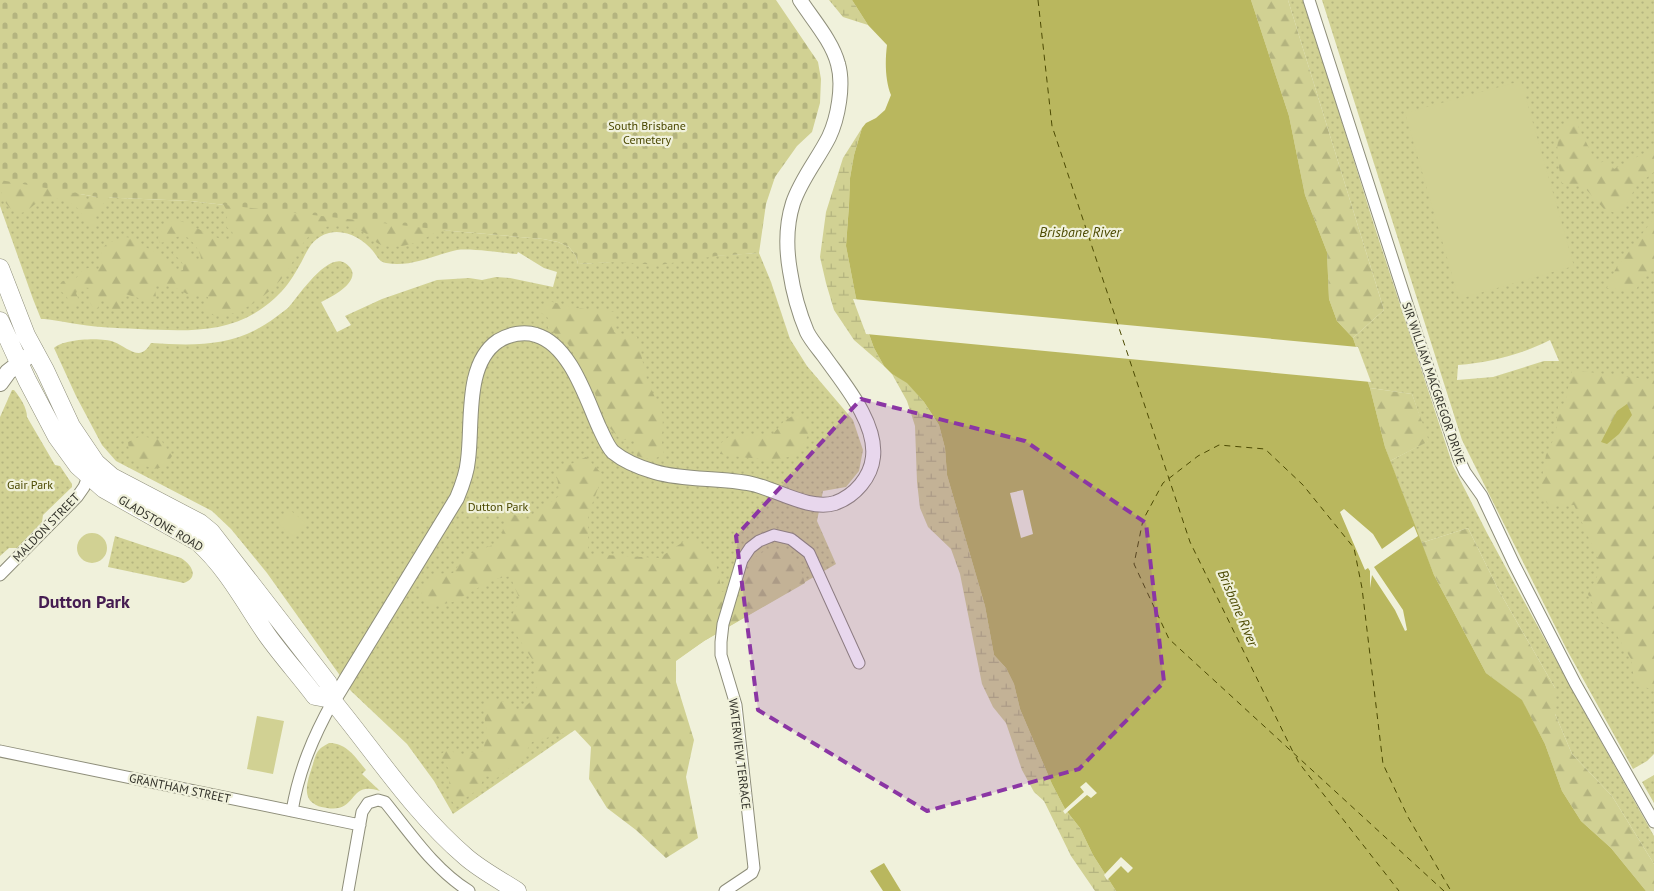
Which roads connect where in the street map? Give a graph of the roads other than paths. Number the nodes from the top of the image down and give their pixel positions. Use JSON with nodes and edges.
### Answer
{"nodes":[{"id":1,"x":800,"y":0,"type":"edge"},
{"id":2,"x":1308,"y":0,"type":"edge"},
{"id":3,"x":0,"y":268,"type":"edge"},
{"id":4,"x":0,"y":321,"type":"edge"},
{"id":5,"x":35,"y":351,"type":"junction"},
{"id":6,"x":19,"y":363,"type":"junction"},
{"id":7,"x":0,"y":383,"type":"edge"},
{"id":8,"x":88,"y":476,"type":"junction"},
{"id":9,"x":0,"y":575,"type":"edge"},
{"id":10,"x":859,"y":663,"type":"dead end"},
{"id":11,"x":332,"y":700,"type":"junction"},
{"id":12,"x":0,"y":751,"type":"edge"},
{"id":13,"x":292,"y":812,"type":"junction"},
{"id":14,"x":1654,"y":822,"type":"edge"},
{"id":15,"x":360,"y":825,"type":"junction"},
{"id":16,"x":348,"y":891,"type":"edge"},
{"id":17,"x":469,"y":891,"type":"edge"},
{"id":18,"x":517,"y":891,"type":"edge"},
{"id":19,"x":725,"y":891,"type":"edge"}],
"edges":[{"from":1,"to":11,"type":"street"},
{"from":2,"to":14,"type":"street","name":"SIR WILLIAM MACGREGOR DRIVE"},
{"from":3,"to":5,"type":"main road","name":"GLADSTONE ROAD"},
{"from":4,"to":6,"type":"main road","name":"GLADSTONE ROAD"},
{"from":5,"to":6,"type":"main road"},
{"from":5,"to":11,"type":"main road","name":"GLADSTONE ROAD"},
{"from":6,"to":7,"type":"main road"},
{"from":6,"to":8,"type":"main road","name":"GLADSTONE ROAD"},
{"from":8,"to":9,"type":"street","name":"MALDON STREET"},
{"from":8,"to":11,"type":"main road","name":"GLADSTONE ROAD"},
{"from":10,"to":19,"type":"street","name":"WATERVIEW TERRACE"},
{"from":11,"to":13,"type":"street"},
{"from":11,"to":18,"type":"main road","name":"GLADSTONE ROAD"},
{"from":12,"to":13,"type":"street","name":"GRANTHAM STREET"},
{"from":13,"to":15,"type":"street","name":"GRANTHAM STREET"},
{"from":15,"to":16,"type":"street"},
{"from":15,"to":17,"type":"street"}]}
